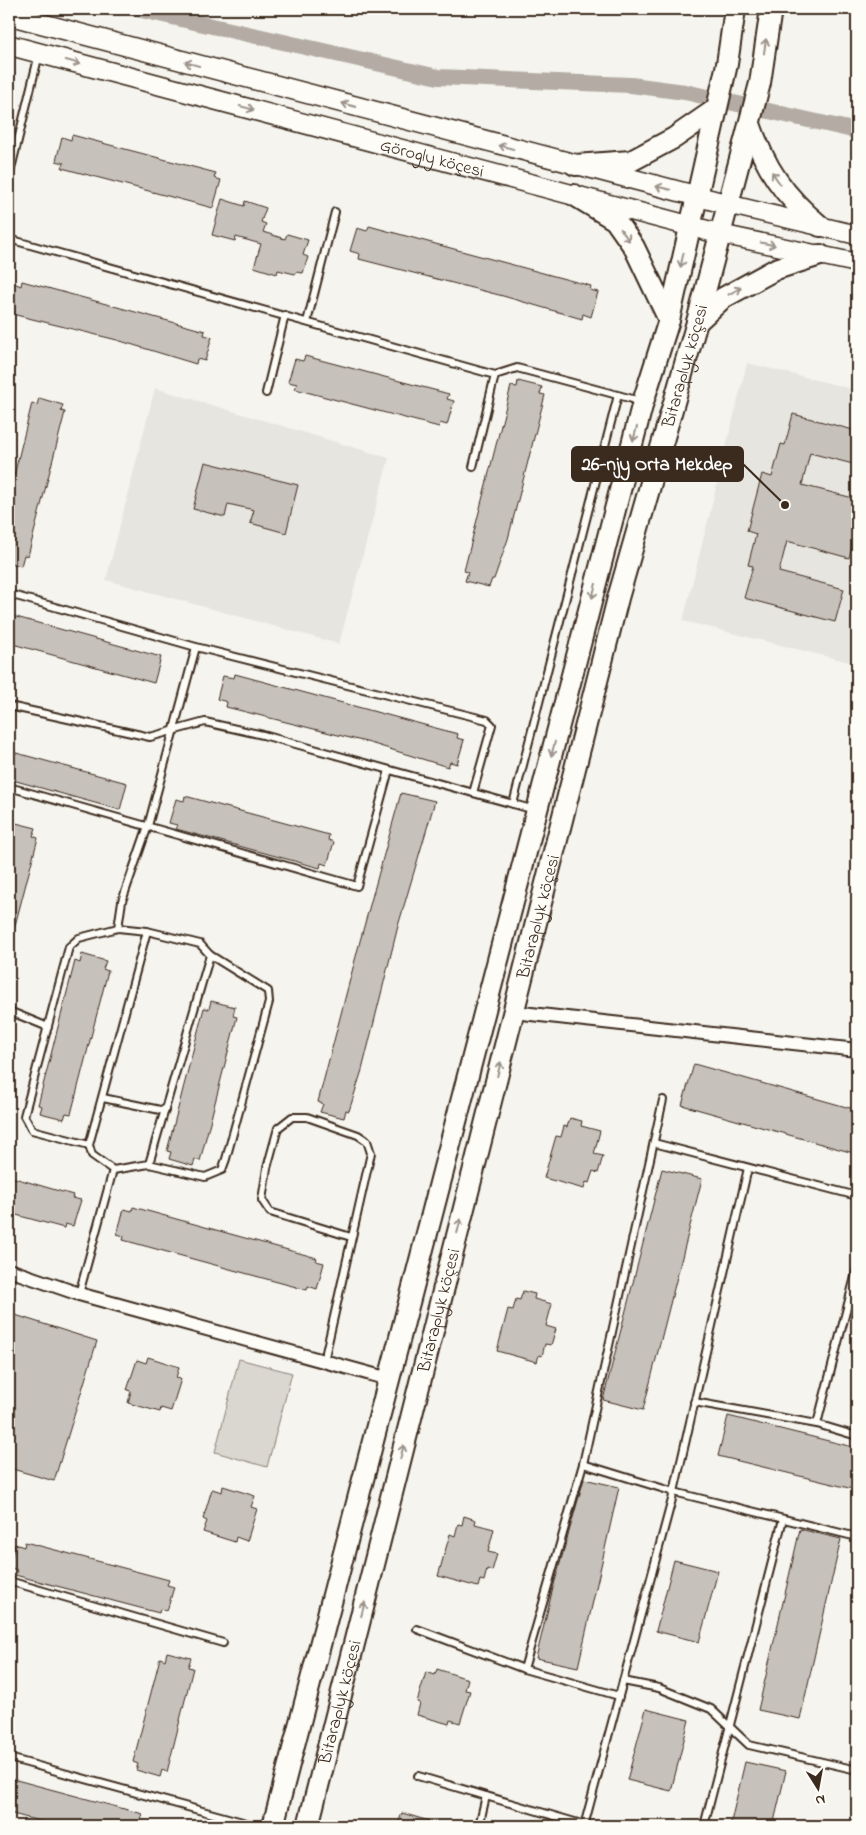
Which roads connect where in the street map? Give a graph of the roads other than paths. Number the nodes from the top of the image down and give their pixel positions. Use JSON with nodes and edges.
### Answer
{"nodes":[{"id":1,"x":735,"y":9,"type":"edge"},
{"id":2,"x":771,"y":9,"type":"edge"},
{"id":3,"x":9,"y":15,"type":"edge"},
{"id":4,"x":9,"y":45,"type":"edge"},
{"id":5,"x":39,"y":53,"type":"junction"},
{"id":6,"x":703,"y":127,"type":"junction"},
{"id":7,"x":750,"y":136,"type":"junction"},
{"id":8,"x":576,"y":165,"type":"junction"},
{"id":9,"x":9,"y":177,"type":"edge"},
{"id":10,"x":574,"y":194,"type":"junction"},
{"id":11,"x":697,"y":196,"type":"junction"},
{"id":12,"x":727,"y":204,"type":"junction"},
{"id":13,"x":334,"y":212,"type":"dead end"},
{"id":14,"x":689,"y":226,"type":"junction"},
{"id":15,"x":820,"y":226,"type":"junction"},
{"id":16,"x":720,"y":234,"type":"junction"},
{"id":17,"x":857,"y":235,"type":"edge"},
{"id":18,"x":9,"y":239,"type":"edge"},
{"id":19,"x":820,"y":255,"type":"junction"},
{"id":20,"x":857,"y":263,"type":"edge"},
{"id":21,"x":285,"y":315,"type":"junction"},
{"id":22,"x":669,"y":320,"type":"junction"},
{"id":23,"x":307,"y":322,"type":"junction"},
{"id":24,"x":697,"y":322,"type":"junction"},
{"id":25,"x":495,"y":376,"type":"junction"},
{"id":26,"x":266,"y":392,"type":"dead end"},
{"id":27,"x":618,"y":395,"type":"junction"},
{"id":28,"x":643,"y":402,"type":"junction"},
{"id":29,"x":472,"y":467,"type":"dead end"},
{"id":30,"x":9,"y":594,"type":"edge"},
{"id":31,"x":196,"y":647,"type":"junction"},
{"id":32,"x":9,"y":706,"type":"edge"},
{"id":33,"x":174,"y":731,"type":"junction"},
{"id":34,"x":389,"y":770,"type":"junction"},
{"id":35,"x":9,"y":787,"type":"edge"},
{"id":36,"x":473,"y":793,"type":"junction"},
{"id":37,"x":513,"y":804,"type":"junction"},
{"id":38,"x":537,"y":811,"type":"junction"},
{"id":39,"x":148,"y":826,"type":"junction"},
{"id":40,"x":118,"y":928,"type":"junction"},
{"id":41,"x":147,"y":931,"type":"junction"},
{"id":42,"x":210,"y":955,"type":"junction"},
{"id":43,"x":9,"y":1011,"type":"edge"},
{"id":44,"x":513,"y":1012,"type":"junction"},
{"id":45,"x":48,"y":1027,"type":"junction"},
{"id":46,"x":857,"y":1050,"type":"edge"},
{"id":47,"x":103,"y":1098,"type":"junction"},
{"id":48,"x":663,"y":1100,"type":"dead end"},
{"id":49,"x":165,"y":1111,"type":"junction"},
{"id":50,"x":654,"y":1143,"type":"junction"},
{"id":51,"x":89,"y":1144,"type":"junction"},
{"id":52,"x":149,"y":1164,"type":"junction"},
{"id":53,"x":748,"y":1168,"type":"junction"},
{"id":54,"x":113,"y":1170,"type":"junction"},
{"id":55,"x":857,"y":1196,"type":"edge"},
{"id":56,"x":350,"y":1237,"type":"junction"},
{"id":57,"x":857,"y":1269,"type":"edge"},
{"id":58,"x":9,"y":1270,"type":"edge"},
{"id":59,"x":79,"y":1294,"type":"junction"},
{"id":60,"x":324,"y":1361,"type":"junction"},
{"id":61,"x":389,"y":1379,"type":"junction"},
{"id":62,"x":694,"y":1402,"type":"junction"},
{"id":63,"x":817,"y":1424,"type":"junction"},
{"id":64,"x":857,"y":1436,"type":"edge"},
{"id":65,"x":582,"y":1464,"type":"junction"},
{"id":66,"x":674,"y":1492,"type":"junction"},
{"id":67,"x":783,"y":1519,"type":"junction"},
{"id":68,"x":857,"y":1537,"type":"edge"},
{"id":69,"x":9,"y":1581,"type":"edge"},
{"id":70,"x":417,"y":1629,"type":"dead end"},
{"id":71,"x":223,"y":1643,"type":"dead end"},
{"id":72,"x":524,"y":1669,"type":"junction"},
{"id":73,"x":623,"y":1681,"type":"junction"},
{"id":74,"x":619,"y":1696,"type":"junction"},
{"id":75,"x":730,"y":1728,"type":"junction"},
{"id":76,"x":9,"y":1758,"type":"edge"},
{"id":77,"x":857,"y":1770,"type":"edge"},
{"id":78,"x":418,"y":1776,"type":"dead end"},
{"id":79,"x":486,"y":1796,"type":"junction"},
{"id":80,"x":257,"y":1826,"type":"edge"},
{"id":81,"x":273,"y":1826,"type":"edge"},
{"id":82,"x":308,"y":1826,"type":"edge"},
{"id":83,"x":478,"y":1826,"type":"edge"},
{"id":84,"x":585,"y":1826,"type":"edge"},
{"id":85,"x":704,"y":1826,"type":"edge"}],
"edges":[{"from":1,"to":6,"type":"highway"},
{"from":7,"to":2,"type":"highway","name":"Bitaraplyk köçesi","one_way":true},
{"from":8,"to":3,"type":"main road","name":"Görogly köçesi","one_way":true},
{"from":4,"to":5,"type":"main road","name":"Görogly köçesi"},
{"from":5,"to":9,"type":"lane"},
{"from":5,"to":10,"type":"main road","name":"Görogly köçesi","one_way":true},
{"from":6,"to":8,"type":"highway"},
{"from":6,"to":11,"type":"highway","name":"Bitaraplyk köçesi"},
{"from":7,"to":12,"type":"highway","name":"Bitaraplyk köçesi"},
{"from":15,"to":7,"type":"highway","one_way":true},
{"from":11,"to":8,"type":"main road","name":"Görogly köçesi","one_way":true},
{"from":10,"to":14,"type":"main road","name":"Görogly köçesi"},
{"from":10,"to":22,"type":"highway","one_way":true},
{"from":11,"to":12,"type":"main road","name":"Görogly köçesi"},
{"from":11,"to":14,"type":"highway","name":"Bitaraplyk köçesi"},
{"from":12,"to":15,"type":"main road"},
{"from":12,"to":16,"type":"highway","name":"Bitaraplyk köçesi"},
{"from":13,"to":23,"type":"lane"},
{"from":14,"to":16,"type":"main road","name":"Görogly köçesi"},
{"from":14,"to":22,"type":"highway","name":"Bitaraplyk köçesi","one_way":true},
{"from":15,"to":17,"type":"main road"},
{"from":16,"to":19,"type":"main road","name":"Görogly köçesi","one_way":true},
{"from":16,"to":24,"type":"highway","name":"Bitaraplyk köçesi"},
{"from":18,"to":21,"type":"lane"},
{"from":19,"to":20,"type":"main road","name":"Görogly köçesi"},
{"from":24,"to":19,"type":"highway","one_way":true},
{"from":21,"to":23,"type":"lane"},
{"from":21,"to":26,"type":"lane"},
{"from":22,"to":28,"type":"highway","name":"Bitaraplyk köçesi"},
{"from":23,"to":25,"type":"lane"},
{"from":24,"to":44,"type":"highway","name":"Bitaraplyk köçesi"},
{"from":25,"to":27,"type":"lane"},
{"from":25,"to":29,"type":"lane"},
{"from":27,"to":28,"type":"lane"},
{"from":27,"to":37,"type":"lane"},
{"from":28,"to":38,"type":"highway","name":"Bitaraplyk köçesi","one_way":true},
{"from":30,"to":31,"type":"lane"},
{"from":31,"to":33,"type":"lane"},
{"from":31,"to":36,"type":"lane"},
{"from":32,"to":33,"type":"lane"},
{"from":33,"to":34,"type":"lane"},
{"from":33,"to":39,"type":"lane"},
{"from":34,"to":36,"type":"lane"},
{"from":34,"to":39,"type":"lane"},
{"from":35,"to":39,"type":"lane"},
{"from":36,"to":37,"type":"lane"},
{"from":37,"to":38,"type":"lane"},
{"from":38,"to":61,"type":"highway","name":"Bitaraplyk köçesi"},
{"from":39,"to":40,"type":"lane"},
{"from":40,"to":41,"type":"lane"},
{"from":40,"to":45,"type":"lane"},
{"from":41,"to":42,"type":"lane"},
{"from":41,"to":47,"type":"lane"},
{"from":42,"to":49,"type":"lane"},
{"from":42,"to":52,"type":"lane"},
{"from":43,"to":45,"type":"lane"},
{"from":44,"to":46,"type":"street"},
{"from":82,"to":44,"type":"highway","name":"Bitaraplyk köçesi","one_way":true},
{"from":45,"to":51,"type":"lane"},
{"from":47,"to":49,"type":"lane"},
{"from":47,"to":51,"type":"lane"},
{"from":48,"to":50,"type":"lane"},
{"from":49,"to":52,"type":"lane"},
{"from":50,"to":53,"type":"lane"},
{"from":50,"to":65,"type":"lane"},
{"from":51,"to":54,"type":"lane"},
{"from":52,"to":54,"type":"lane"},
{"from":53,"to":55,"type":"lane"},
{"from":53,"to":62,"type":"lane"},
{"from":54,"to":59,"type":"lane"},
{"from":56,"to":56,"type":"lane"},
{"from":56,"to":60,"type":"lane"},
{"from":57,"to":63,"type":"lane"},
{"from":58,"to":59,"type":"street"},
{"from":59,"to":60,"type":"street"},
{"from":60,"to":61,"type":"street"},
{"from":61,"to":81,"type":"highway","name":"Bitaraplyk köçesi"},
{"from":62,"to":63,"type":"lane"},
{"from":62,"to":66,"type":"lane"},
{"from":63,"to":64,"type":"lane"},
{"from":65,"to":66,"type":"lane"},
{"from":65,"to":72,"type":"lane"},
{"from":66,"to":67,"type":"lane"},
{"from":66,"to":73,"type":"lane"},
{"from":67,"to":68,"type":"lane"},
{"from":67,"to":75,"type":"lane"},
{"from":69,"to":71,"type":"lane"},
{"from":70,"to":72,"type":"lane"},
{"from":72,"to":74,"type":"lane"},
{"from":73,"to":74,"type":"lane"},
{"from":73,"to":75,"type":"lane"},
{"from":74,"to":84,"type":"lane"},
{"from":75,"to":77,"type":"lane"},
{"from":75,"to":85,"type":"lane"},
{"from":76,"to":80,"type":"lane"},
{"from":78,"to":79,"type":"lane"},
{"from":79,"to":83,"type":"lane"},
{"from":79,"to":84,"type":"lane"}]}
